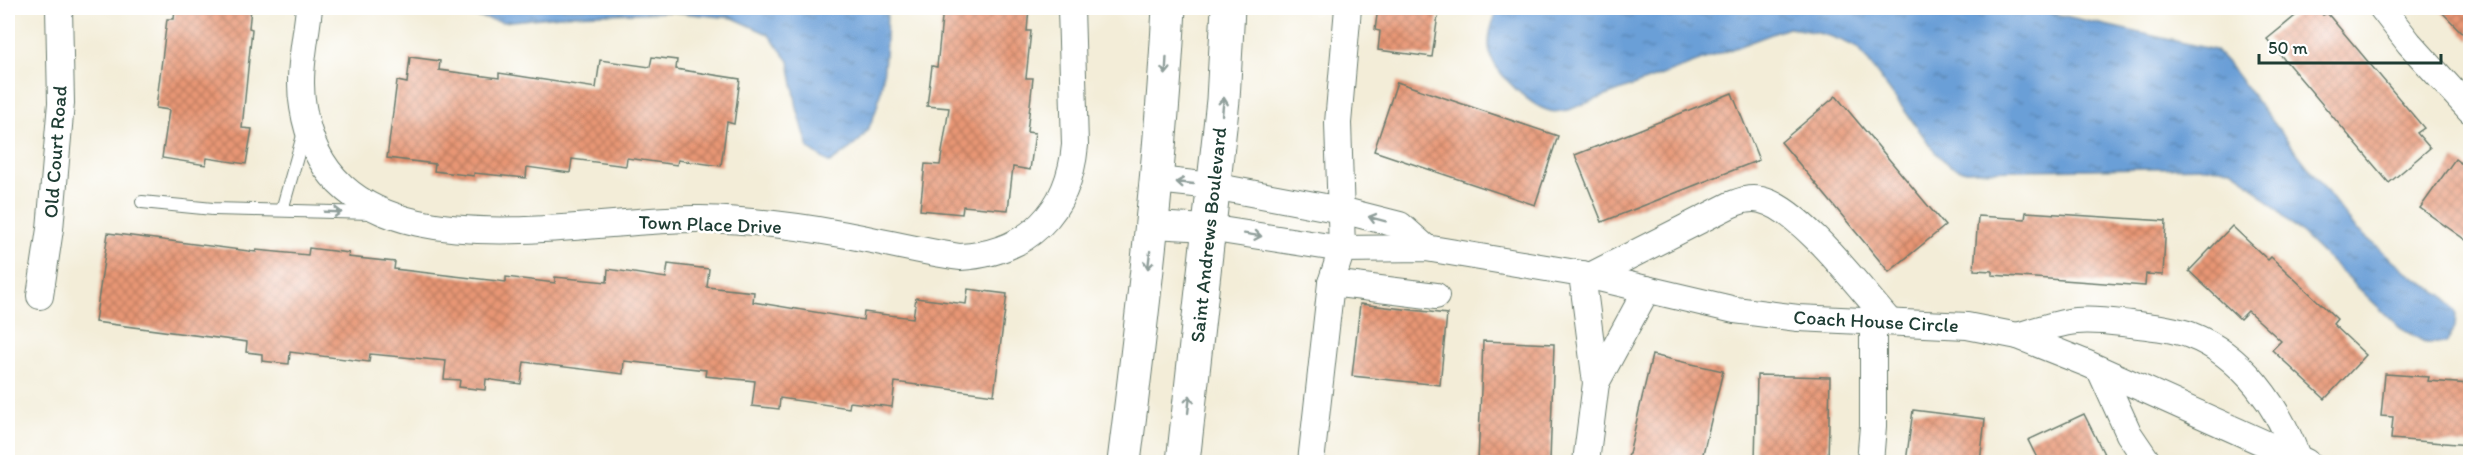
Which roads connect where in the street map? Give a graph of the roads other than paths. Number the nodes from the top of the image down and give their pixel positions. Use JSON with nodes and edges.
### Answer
{"nodes":[{"id":1,"x":59,"y":8,"type":"edge"},
{"id":2,"x":309,"y":8,"type":"edge"},
{"id":3,"x":1071,"y":8,"type":"edge"},
{"id":4,"x":1168,"y":8,"type":"edge"},
{"id":5,"x":1228,"y":8,"type":"edge"},
{"id":6,"x":1348,"y":8,"type":"edge"},
{"id":7,"x":2382,"y":8,"type":"edge"},
{"id":8,"x":2470,"y":110,"type":"edge"},
{"id":9,"x":306,"y":123,"type":"junction"},
{"id":10,"x":1157,"y":180,"type":"junction"},
{"id":11,"x":1213,"y":186,"type":"junction"},
{"id":12,"x":142,"y":202,"type":"dead end"},
{"id":13,"x":282,"y":210,"type":"junction"},
{"id":14,"x":1341,"y":210,"type":"junction"},
{"id":15,"x":384,"y":213,"type":"junction"},
{"id":16,"x":1153,"y":225,"type":"junction"},
{"id":17,"x":1209,"y":228,"type":"junction"},
{"id":18,"x":1426,"y":248,"type":"junction"},
{"id":19,"x":1342,"y":249,"type":"junction"},
{"id":20,"x":1586,"y":275,"type":"junction"},
{"id":21,"x":1331,"y":283,"type":"junction"},
{"id":22,"x":1647,"y":289,"type":"junction"},
{"id":23,"x":40,"y":296,"type":"dead end"},
{"id":24,"x":1436,"y":296,"type":"dead end"},
{"id":25,"x":1881,"y":321,"type":"junction"},
{"id":26,"x":2018,"y":336,"type":"junction"},
{"id":27,"x":2100,"y":370,"type":"junction"},
{"id":28,"x":1596,"y":384,"type":"junction"},
{"id":29,"x":2302,"y":461,"type":"edge"},
{"id":30,"x":1124,"y":462,"type":"edge"},
{"id":31,"x":1183,"y":462,"type":"edge"},
{"id":32,"x":1311,"y":462,"type":"edge"},
{"id":33,"x":1586,"y":462,"type":"edge"},
{"id":34,"x":1870,"y":462,"type":"edge"},
{"id":35,"x":2148,"y":462,"type":"edge"}],
"edges":[{"from":1,"to":23,"type":"street","name":"Old Court Road"},
{"from":2,"to":9,"type":"street","name":"Town Place Drive"},
{"from":3,"to":15,"type":"street","name":"Town Place Drive"},
{"from":4,"to":10,"type":"street","one_way":true},
{"from":11,"to":5,"type":"street","name":"Saint Andrews Boulevard","one_way":true},
{"from":6,"to":14,"type":"street"},
{"from":7,"to":8,"type":"street"},
{"from":9,"to":13,"type":"lane"},
{"from":9,"to":15,"type":"street","name":"Town Place Drive"},
{"from":11,"to":10,"type":"street","one_way":true},
{"from":10,"to":16,"type":"street"},
{"from":11,"to":14,"type":"street"},
{"from":11,"to":17,"type":"street","name":"Saint Andrews Boulevard"},
{"from":12,"to":13,"type":"lane"},
{"from":13,"to":15,"type":"lane","one_way":true},
{"from":18,"to":14,"type":"street","one_way":true},
{"from":14,"to":19,"type":"street"},
{"from":16,"to":17,"type":"street","name":"Coach House Circle"},
{"from":16,"to":30,"type":"street","one_way":true},
{"from":17,"to":19,"type":"street","name":"Coach House Circle","one_way":true},
{"from":31,"to":17,"type":"street","name":"Saint Andrews Boulevard","one_way":true},
{"from":18,"to":19,"type":"street","name":"Coach House Circle"},
{"from":18,"to":20,"type":"street","name":"Coach House Circle"},
{"from":19,"to":21,"type":"street"},
{"from":20,"to":22,"type":"street","name":"Coach House Circle"},
{"from":20,"to":25,"type":"street"},
{"from":20,"to":28,"type":"street"},
{"from":21,"to":24,"type":"street"},
{"from":21,"to":32,"type":"street"},
{"from":22,"to":25,"type":"street","name":"Coach House Circle"},
{"from":22,"to":28,"type":"street"},
{"from":25,"to":26,"type":"street","name":"Coach House Circle"},
{"from":25,"to":34,"type":"street"},
{"from":26,"to":27,"type":"street","name":"Coach House Circle"},
{"from":26,"to":29,"type":"street"},
{"from":27,"to":29,"type":"street","name":"Coach House Circle"},
{"from":27,"to":35,"type":"street"},
{"from":28,"to":33,"type":"street"}]}
